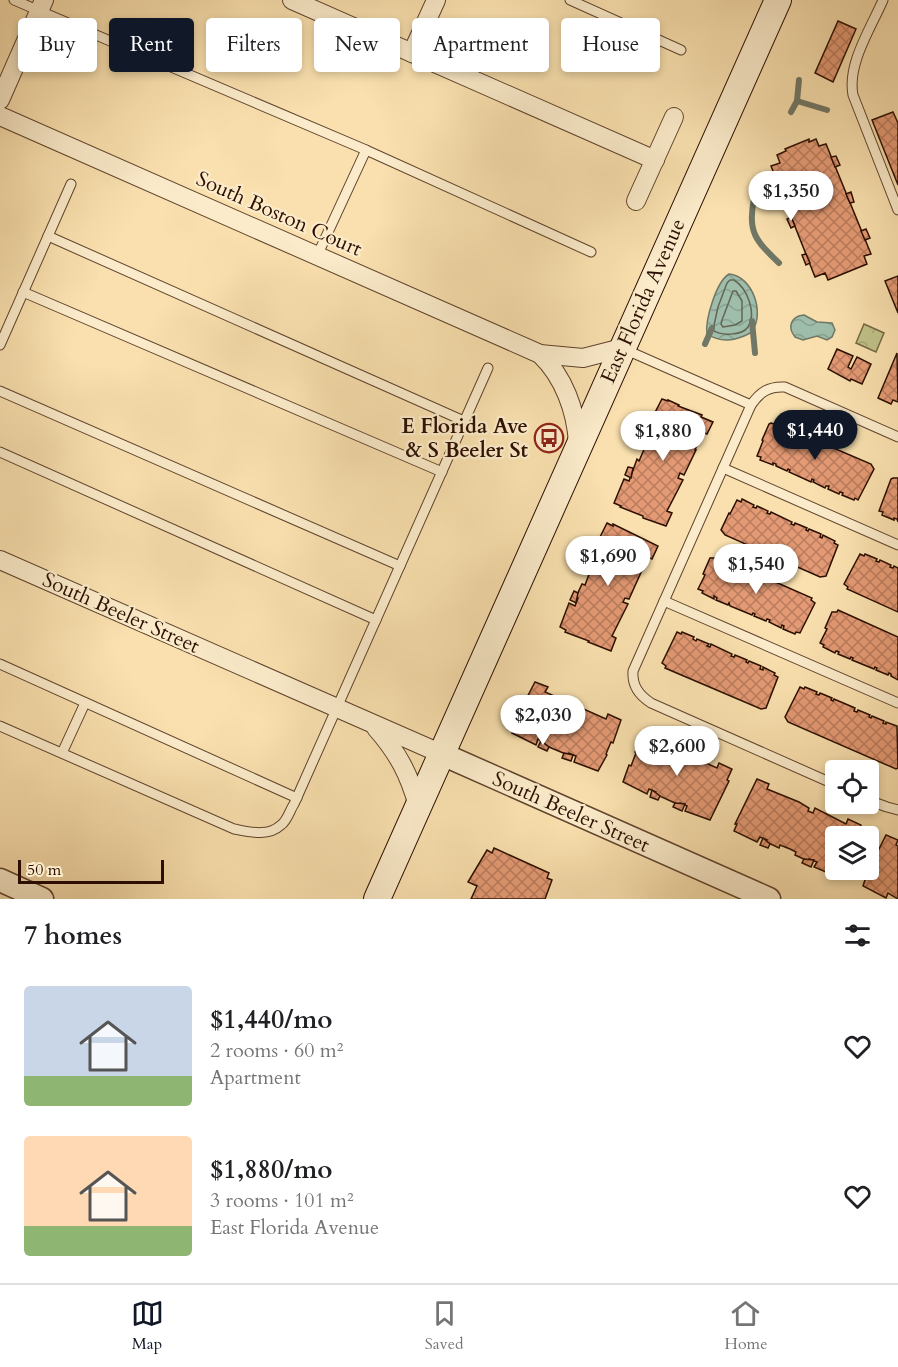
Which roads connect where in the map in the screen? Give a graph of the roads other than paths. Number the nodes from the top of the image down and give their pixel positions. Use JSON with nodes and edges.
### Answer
{"nodes":[{"id":1,"x":14,"y":0,"type":"edge"},
{"id":2,"x":292,"y":0,"type":"edge"},
{"id":3,"x":436,"y":0,"type":"edge"},
{"id":4,"x":570,"y":0,"type":"edge"},
{"id":5,"x":778,"y":0,"type":"edge"},
{"id":6,"x":883,"y":0,"type":"edge"},
{"id":7,"x":42,"y":5,"type":"edge"},
{"id":8,"x":428,"y":18,"type":"edge"},
{"id":9,"x":681,"y":50,"type":"dead end"},
{"id":10,"x":412,"y":53,"type":"edge"},
{"id":11,"x":456,"y":72,"type":"edge"},
{"id":12,"x":0,"y":100,"type":"edge"},
{"id":13,"x":0,"y":116,"type":"edge"},
{"id":14,"x":674,"y":117,"type":"dead end"},
{"id":15,"x":366,"y":150,"type":"junction"},
{"id":16,"x":655,"y":159,"type":"junction"},
{"id":17,"x":71,"y":184,"type":"dead end"},
{"id":18,"x":636,"y":201,"type":"dead end"},
{"id":19,"x":898,"y":210,"type":"edge"},
{"id":20,"x":48,"y":236,"type":"junction"},
{"id":21,"x":591,"y":252,"type":"dead end"},
{"id":22,"x":317,"y":256,"type":"junction"},
{"id":23,"x":24,"y":292,"type":"junction"},
{"id":24,"x":0,"y":345,"type":"edge"},
{"id":25,"x":622,"y":348,"type":"junction"},
{"id":26,"x":540,"y":354,"type":"junction"},
{"id":27,"x":488,"y":368,"type":"dead end"},
{"id":28,"x":0,"y":391,"type":"edge"},
{"id":29,"x":751,"y":405,"type":"junction"},
{"id":30,"x":464,"y":422,"type":"junction"},
{"id":31,"x":898,"y":437,"type":"edge"},
{"id":32,"x":578,"y":446,"type":"junction"},
{"id":33,"x":0,"y":452,"type":"edge"},
{"id":34,"x":723,"y":468,"type":"junction"},
{"id":35,"x":442,"y":472,"type":"junction"},
{"id":36,"x":898,"y":545,"type":"edge"},
{"id":37,"x":0,"y":560,"type":"edge"},
{"id":38,"x":400,"y":566,"type":"junction"},
{"id":39,"x":664,"y":601,"type":"junction"},
{"id":40,"x":376,"y":620,"type":"junction"},
{"id":41,"x":0,"y":664,"type":"edge"},
{"id":42,"x":85,"y":703,"type":"junction"},
{"id":43,"x":898,"y":703,"type":"edge"},
{"id":44,"x":337,"y":708,"type":"junction"},
{"id":45,"x":373,"y":724,"type":"junction"},
{"id":46,"x":0,"y":726,"type":"edge"},
{"id":47,"x":62,"y":753,"type":"junction"},
{"id":48,"x":442,"y":754,"type":"junction"},
{"id":49,"x":825,"y":780,"type":"edge"},
{"id":50,"x":297,"y":798,"type":"junction"},
{"id":51,"x":879,"y":804,"type":"edge"},
{"id":52,"x":418,"y":806,"type":"junction"},
{"id":53,"x":898,"y":810,"type":"edge"},
{"id":54,"x":0,"y":880,"type":"edge"},
{"id":55,"x":42,"y":899,"type":"edge"},
{"id":56,"x":377,"y":899,"type":"edge"},
{"id":57,"x":769,"y":899,"type":"edge"}],
"edges":[{"from":1,"to":7,"type":"lane"},
{"from":2,"to":10,"type":"street"},
{"from":3,"to":8,"type":"street"},
{"from":4,"to":9,"type":"lane"},
{"from":5,"to":25,"type":"main road","name":"East Florida Avenue"},
{"from":6,"to":19,"type":"lane"},
{"from":7,"to":12,"type":"street"},
{"from":7,"to":15,"type":"lane"},
{"from":11,"to":16,"type":"street"},
{"from":13,"to":22,"type":"street","name":"South Boston Court"},
{"from":14,"to":16,"type":"street"},
{"from":15,"to":21,"type":"lane"},
{"from":15,"to":22,"type":"lane"},
{"from":16,"to":18,"type":"street"},
{"from":17,"to":20,"type":"lane"},
{"from":20,"to":23,"type":"lane"},
{"from":20,"to":30,"type":"lane"},
{"from":22,"to":26,"type":"street","name":"South Boston Court"},
{"from":23,"to":24,"type":"lane"},
{"from":23,"to":35,"type":"lane"},
{"from":25,"to":26,"type":"street","name":"South Boston Court"},
{"from":25,"to":29,"type":"lane"},
{"from":25,"to":32,"type":"main road","name":"East Florida Avenue"},
{"from":26,"to":32,"type":"street","name":"South Boston Court"},
{"from":27,"to":30,"type":"lane"},
{"from":28,"to":38,"type":"lane"},
{"from":29,"to":31,"type":"lane"},
{"from":29,"to":34,"type":"lane"},
{"from":30,"to":35,"type":"lane"},
{"from":32,"to":48,"type":"main road","name":"East Florida Avenue"},
{"from":33,"to":40,"type":"lane"},
{"from":34,"to":36,"type":"lane"},
{"from":34,"to":39,"type":"lane"},
{"from":35,"to":38,"type":"lane"},
{"from":37,"to":44,"type":"street","name":"South Beeler Street"},
{"from":38,"to":40,"type":"lane"},
{"from":39,"to":43,"type":"lane"},
{"from":39,"to":49,"type":"lane"},
{"from":40,"to":44,"type":"lane"},
{"from":41,"to":42,"type":"lane"},
{"from":42,"to":47,"type":"lane"},
{"from":42,"to":50,"type":"lane"},
{"from":44,"to":45,"type":"street","name":"South Beeler Street"},
{"from":44,"to":50,"type":"lane"},
{"from":45,"to":48,"type":"street","name":"South Beeler Street"},
{"from":45,"to":52,"type":"street","name":"South Beeler Street"},
{"from":46,"to":47,"type":"lane"},
{"from":47,"to":50,"type":"lane"},
{"from":48,"to":52,"type":"main road","name":"East Florida Avenue"},
{"from":48,"to":57,"type":"street","name":"South Beeler Street"},
{"from":51,"to":53,"type":"lane"},
{"from":52,"to":56,"type":"main road","name":"East Florida Avenue"},
{"from":54,"to":55,"type":"street"}]}
